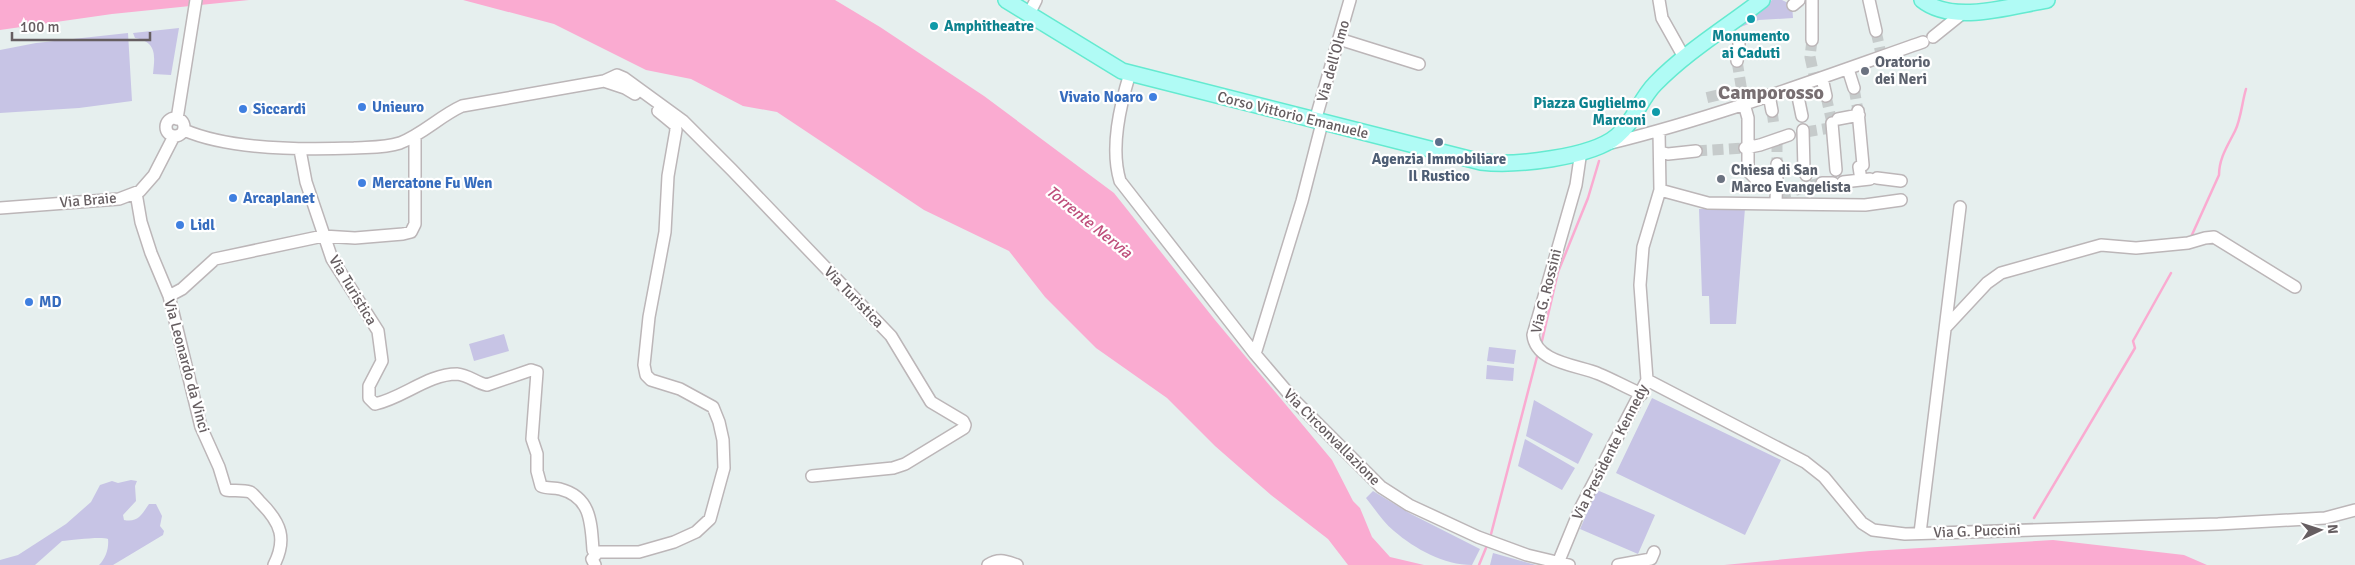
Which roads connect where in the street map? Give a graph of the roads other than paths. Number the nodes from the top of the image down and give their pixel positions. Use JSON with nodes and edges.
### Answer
{"nodes":[{"id":1,"x":1006,"y":0,"type":"edge"},
{"id":2,"x":1020,"y":0,"type":"edge"},
{"id":3,"x":1350,"y":0,"type":"edge"},
{"id":4,"x":1659,"y":0,"type":"edge"},
{"id":5,"x":1762,"y":0,"type":"edge"},
{"id":6,"x":1812,"y":0,"type":"edge"},
{"id":7,"x":1869,"y":0,"type":"edge"},
{"id":8,"x":1922,"y":0,"type":"edge"},
{"id":9,"x":2047,"y":0,"type":"edge"},
{"id":10,"x":193,"y":5,"type":"edge"},
{"id":11,"x":1032,"y":7,"type":"edge"},
{"id":12,"x":1964,"y":12,"type":"junction"},
{"id":13,"x":1876,"y":31,"type":"tunnel mouth"},
{"id":14,"x":1340,"y":39,"type":"junction"},
{"id":15,"x":1812,"y":40,"type":"tunnel mouth"},
{"id":16,"x":1739,"y":44,"type":"dead end"},
{"id":17,"x":1685,"y":58,"type":"junction"},
{"id":18,"x":1737,"y":61,"type":"tunnel mouth"},
{"id":19,"x":1419,"y":64,"type":"dead end"},
{"id":20,"x":1850,"y":68,"type":"junction"},
{"id":21,"x":1130,"y":73,"type":"junction"},
{"id":22,"x":1822,"y":78,"type":"junction"},
{"id":23,"x":604,"y":81,"type":"junction"},
{"id":24,"x":1796,"y":87,"type":"junction"},
{"id":25,"x":1854,"y":88,"type":"tunnel mouth"},
{"id":26,"x":1769,"y":95,"type":"junction"},
{"id":27,"x":1826,"y":96,"type":"tunnel mouth"},
{"id":28,"x":1744,"y":104,"type":"junction"},
{"id":29,"x":1772,"y":111,"type":"tunnel mouth"},
{"id":30,"x":1802,"y":116,"type":"dead end"},
{"id":31,"x":1318,"y":122,"type":"junction"},
{"id":32,"x":1774,"y":126,"type":"tunnel mouth"},
{"id":33,"x":1659,"y":131,"type":"junction"},
{"id":34,"x":179,"y":133,"type":"junction"},
{"id":35,"x":415,"y":136,"type":"junction"},
{"id":36,"x":1618,"y":139,"type":"junction"},
{"id":37,"x":1777,"y":140,"type":"junction"},
{"id":38,"x":1746,"y":148,"type":"junction"},
{"id":39,"x":300,"y":150,"type":"junction"},
{"id":40,"x":1581,"y":151,"type":"junction"},
{"id":41,"x":1696,"y":151,"type":"tunnel mouth"},
{"id":42,"x":1660,"y":152,"type":"junction"},
{"id":43,"x":1777,"y":164,"type":"tunnel mouth"},
{"id":44,"x":1806,"y":176,"type":"dead end"},
{"id":45,"x":1777,"y":178,"type":"junction"},
{"id":46,"x":1869,"y":179,"type":"junction"},
{"id":47,"x":1901,"y":181,"type":"dead end"},
{"id":48,"x":1660,"y":190,"type":"junction"},
{"id":49,"x":136,"y":193,"type":"junction"},
{"id":50,"x":1901,"y":200,"type":"dead end"},
{"id":51,"x":1776,"y":203,"type":"junction"},
{"id":52,"x":0,"y":208,"type":"edge"},
{"id":53,"x":1960,"y":208,"type":"dead end"},
{"id":54,"x":323,"y":236,"type":"junction"},
{"id":55,"x":2295,"y":287,"type":"dead end"},
{"id":56,"x":169,"y":296,"type":"junction"},
{"id":57,"x":1946,"y":327,"type":"junction"},
{"id":58,"x":1255,"y":354,"type":"junction"},
{"id":59,"x":1647,"y":380,"type":"junction"},
{"id":60,"x":1642,"y":394,"type":"junction"},
{"id":61,"x":812,"y":476,"type":"dead end"},
{"id":62,"x":2355,"y":510,"type":"edge"},
{"id":63,"x":1873,"y":530,"type":"junction"},
{"id":64,"x":1920,"y":533,"type":"junction"},
{"id":65,"x":1860,"y":534,"type":"dead end"},
{"id":66,"x":593,"y":550,"type":"dead end"},
{"id":67,"x":1654,"y":552,"type":"dead end"},
{"id":68,"x":1563,"y":564,"type":"edge"},
{"id":69,"x":274,"y":565,"type":"edge"},
{"id":70,"x":595,"y":565,"type":"edge"},
{"id":71,"x":988,"y":565,"type":"edge"},
{"id":72,"x":1017,"y":565,"type":"edge"},
{"id":73,"x":1618,"y":565,"type":"edge"}],
"edges":[{"from":1,"to":11,"type":"main road","name":"Corso Vittorio Emanuele"},
{"from":2,"to":11,"type":"street"},
{"from":3,"to":14,"type":"street","name":"Via dell'Olmo"},
{"from":4,"to":17,"type":"street"},
{"from":5,"to":17,"type":"main road"},
{"from":6,"to":15,"type":"street"},
{"from":7,"to":13,"type":"street"},
{"from":8,"to":12,"type":"main road"},
{"from":9,"to":12,"type":"main road"},
{"from":10,"to":34,"type":"street"},
{"from":11,"to":21,"type":"main road","name":"Corso Vittorio Emanuele"},
{"from":12,"to":20,"type":"street"},
{"from":14,"to":19,"type":"street"},
{"from":14,"to":31,"type":"street","name":"Via dell'Olmo"},
{"from":16,"to":18,"type":"street"},
{"from":17,"to":36,"type":"main road"},
{"from":20,"to":22,"type":"street"},
{"from":20,"to":25,"type":"street"},
{"from":21,"to":31,"type":"main road","name":"Corso Vittorio Emanuele"},
{"from":21,"to":58,"type":"street","name":"Via Circonvallazione"},
{"from":22,"to":24,"type":"street"},
{"from":22,"to":27,"type":"street"},
{"from":23,"to":35,"type":"street","name":"Via Turistica"},
{"from":23,"to":61,"type":"street","name":"Via Turistica"},
{"from":23,"to":70,"type":"street"},
{"from":24,"to":26,"type":"street"},
{"from":24,"to":30,"type":"street"},
{"from":26,"to":28,"type":"street"},
{"from":26,"to":29,"type":"street"},
{"from":28,"to":33,"type":"street"},
{"from":28,"to":38,"type":"street"},
{"from":31,"to":40,"type":"main road","name":"Corso Vittorio Emanuele"},
{"from":31,"to":58,"type":"street"},
{"from":32,"to":37,"type":"street"},
{"from":33,"to":36,"type":"street"},
{"from":33,"to":42,"type":"street","name":"Via Presidente Kennedy"},
{"from":34,"to":39,"type":"street","name":"Via Turistica"},
{"from":34,"to":49,"type":"street","name":"Via Braie"},
{"from":35,"to":39,"type":"street","name":"Via Turistica"},
{"from":35,"to":54,"type":"street"},
{"from":36,"to":40,"type":"main road","name":"Corso Vittorio Emanuele"},
{"from":37,"to":38,"type":"street"},
{"from":37,"to":44,"type":"street"},
{"from":38,"to":45,"type":"street"},
{"from":39,"to":54,"type":"street","name":"Via Turistica"},
{"from":40,"to":60,"type":"street","name":"Via G. Rossini"},
{"from":41,"to":42,"type":"street"},
{"from":42,"to":48,"type":"street","name":"Via Presidente Kennedy"},
{"from":43,"to":45,"type":"street"},
{"from":45,"to":51,"type":"street"},
{"from":46,"to":46,"type":"street"},
{"from":46,"to":47,"type":"street"},
{"from":48,"to":51,"type":"street"},
{"from":48,"to":59,"type":"street","name":"Via Presidente Kennedy"},
{"from":49,"to":52,"type":"street","name":"Via Braie"},
{"from":49,"to":56,"type":"street","name":"Via Leonardo da Vinci"},
{"from":50,"to":51,"type":"street"},
{"from":53,"to":57,"type":"street"},
{"from":54,"to":56,"type":"street"},
{"from":54,"to":66,"type":"street","name":"Via Turistica"},
{"from":55,"to":57,"type":"street"},
{"from":56,"to":69,"type":"street","name":"Via Leonardo da Vinci"},
{"from":57,"to":64,"type":"street"},
{"from":58,"to":68,"type":"street","name":"Via Circonvallazione"},
{"from":59,"to":60,"type":"street","name":"Via Presidente Kennedy"},
{"from":59,"to":63,"type":"street"},
{"from":60,"to":68,"type":"street","name":"Via Presidente Kennedy"},
{"from":62,"to":64,"type":"street","name":"Via G. Puccini"},
{"from":63,"to":64,"type":"street","name":"Via G. Puccini"},
{"from":63,"to":65,"type":"street"},
{"from":67,"to":73,"type":"street"},
{"from":71,"to":72,"type":"street"}]}
